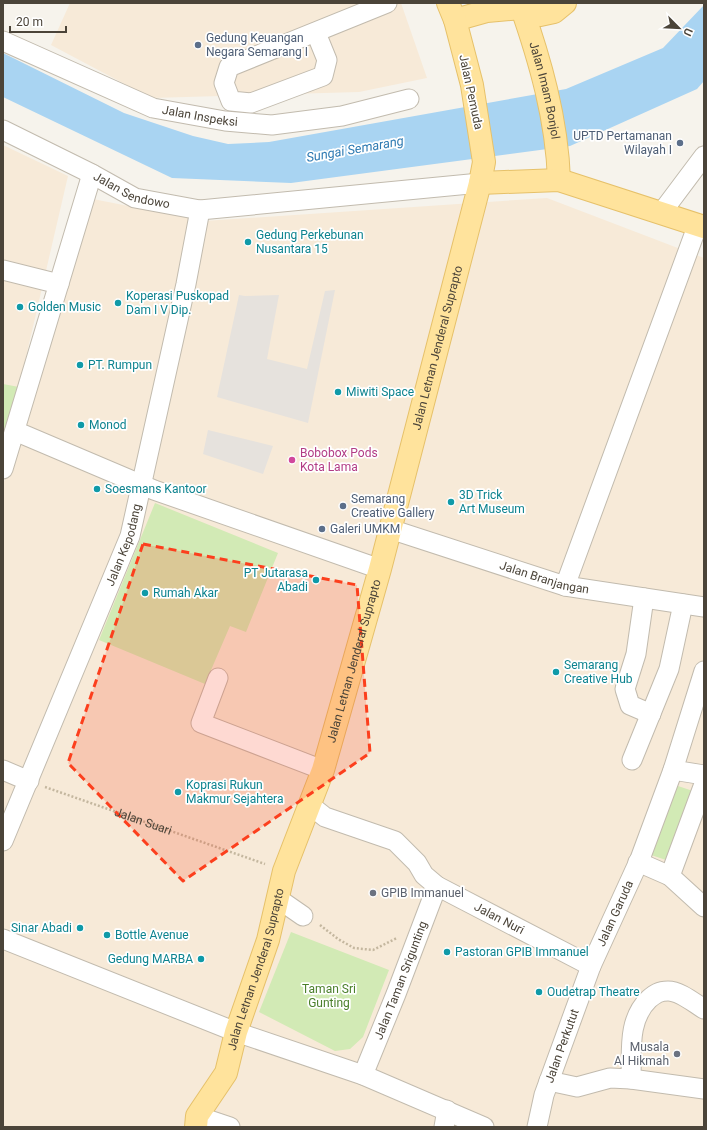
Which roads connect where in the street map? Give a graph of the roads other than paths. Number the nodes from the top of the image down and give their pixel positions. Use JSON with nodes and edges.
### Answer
{"nodes":[{"id":1,"x":387,"y":3,"type":"edge"},
{"id":2,"x":564,"y":3,"type":"edge"},
{"id":3,"x":521,"y":6,"type":"edge"},
{"id":4,"x":451,"y":11,"type":"edge"},
{"id":5,"x":316,"y":32,"type":"junction"},
{"id":6,"x":3,"y":41,"type":"edge"},
{"id":7,"x":409,"y":99,"type":"dead end"},
{"id":8,"x":3,"y":130,"type":"edge"},
{"id":9,"x":704,"y":156,"type":"edge"},
{"id":10,"x":559,"y":169,"type":"junction"},
{"id":11,"x":92,"y":174,"type":"junction"},
{"id":12,"x":480,"y":183,"type":"junction"},
{"id":13,"x":200,"y":210,"type":"junction"},
{"id":14,"x":662,"y":212,"type":"junction"},
{"id":15,"x":701,"y":226,"type":"edge"},
{"id":16,"x":3,"y":270,"type":"edge"},
{"id":17,"x":59,"y":284,"type":"junction"},
{"id":18,"x":15,"y":431,"type":"junction"},
{"id":19,"x":3,"y":469,"type":"edge"},
{"id":20,"x":142,"y":485,"type":"junction"},
{"id":21,"x":390,"y":529,"type":"junction"},
{"id":22,"x":380,"y":569,"type":"junction"},
{"id":23,"x":565,"y":586,"type":"junction"},
{"id":24,"x":644,"y":598,"type":"junction"},
{"id":25,"x":683,"y":604,"type":"junction"},
{"id":26,"x":704,"y":607,"type":"edge"},
{"id":27,"x":704,"y":671,"type":"edge"},
{"id":28,"x":218,"y":678,"type":"dead end"},
{"id":29,"x":651,"y":714,"type":"junction"},
{"id":30,"x":632,"y":760,"type":"dead end"},
{"id":31,"x":3,"y":770,"type":"edge"},
{"id":32,"x":323,"y":770,"type":"junction"},
{"id":33,"x":672,"y":770,"type":"junction"},
{"id":34,"x":704,"y":775,"type":"edge"},
{"id":35,"x":29,"y":781,"type":"junction"},
{"id":36,"x":704,"y":784,"type":"edge"},
{"id":37,"x":310,"y":806,"type":"junction"},
{"id":38,"x":7,"y":821,"type":"edge"},
{"id":39,"x":3,"y":841,"type":"edge"},
{"id":40,"x":638,"y":862,"type":"junction"},
{"id":41,"x":670,"y":876,"type":"junction"},
{"id":42,"x":437,"y":886,"type":"junction"},
{"id":43,"x":277,"y":898,"type":"junction"},
{"id":44,"x":704,"y":907,"type":"edge"},
{"id":45,"x":303,"y":916,"type":"road end"},
{"id":46,"x":3,"y":939,"type":"edge"},
{"id":47,"x":592,"y":966,"type":"junction"},
{"id":48,"x":704,"y":1009,"type":"edge"},
{"id":49,"x":236,"y":1032,"type":"junction"},
{"id":50,"x":363,"y":1075,"type":"junction"},
{"id":51,"x":631,"y":1079,"type":"junction"},
{"id":52,"x":550,"y":1081,"type":"junction"},
{"id":53,"x":704,"y":1089,"type":"edge"},
{"id":54,"x":445,"y":1118,"type":"edge"},
{"id":55,"x":197,"y":1122,"type":"edge"},
{"id":56,"x":230,"y":1127,"type":"edge"},
{"id":57,"x":484,"y":1127,"type":"edge"},
{"id":58,"x":537,"y":1127,"type":"edge"}],
"edges":[{"from":1,"to":5,"type":"street"},
{"from":2,"to":3,"type":"main road"},
{"from":3,"to":4,"type":"main road"},
{"from":3,"to":10,"type":"main road","name":"Jalan Imam Bonjol"},
{"from":4,"to":12,"type":"main road","name":"Jalan Pemuda"},
{"from":5,"to":5,"type":"street"},
{"from":6,"to":7,"type":"street","name":"Jalan Inspeksi"},
{"from":8,"to":11,"type":"street"},
{"from":9,"to":14,"type":"street"},
{"from":10,"to":12,"type":"main road"},
{"from":10,"to":14,"type":"main road"},
{"from":11,"to":13,"type":"street","name":"Jalan Sendowo"},
{"from":11,"to":17,"type":"street","name":"Jalan Sendowo"},
{"from":12,"to":13,"type":"street","name":"Jalan Sendowo"},
{"from":12,"to":21,"type":"main road","name":"Jalan Letnan Jenderal Suprapto"},
{"from":13,"to":20,"type":"street","name":"Jalan Kepodang"},
{"from":14,"to":15,"type":"main road"},
{"from":15,"to":23,"type":"street"},
{"from":16,"to":17,"type":"street"},
{"from":17,"to":18,"type":"street","name":"Jalan Sendowo"},
{"from":18,"to":19,"type":"street","name":"Jalan Sendowo"},
{"from":18,"to":20,"type":"street"},
{"from":20,"to":22,"type":"street"},
{"from":20,"to":35,"type":"street","name":"Jalan Kepodang"},
{"from":21,"to":22,"type":"main road","name":"Jalan Letnan Jenderal Suprapto"},
{"from":21,"to":23,"type":"street","name":"Jalan Branjangan"},
{"from":22,"to":32,"type":"main road","name":"Jalan Letnan Jenderal Suprapto"},
{"from":23,"to":24,"type":"street","name":"Jalan Branjangan"},
{"from":24,"to":25,"type":"street","name":"Jalan Branjangan"},
{"from":24,"to":29,"type":"street"},
{"from":25,"to":26,"type":"street","name":"Jalan Branjangan"},
{"from":25,"to":29,"type":"street"},
{"from":27,"to":33,"type":"street"},
{"from":28,"to":32,"type":"street"},
{"from":29,"to":30,"type":"street"},
{"from":31,"to":35,"type":"street"},
{"from":32,"to":37,"type":"main road","name":"Jalan Letnan Jenderal Suprapto"},
{"from":33,"to":34,"type":"street"},
{"from":33,"to":40,"type":"street","name":"Jalan Garuda"},
{"from":35,"to":38,"type":"street","name":"Jalan Kepodang"},
{"from":36,"to":41,"type":"street"},
{"from":37,"to":42,"type":"street","name":"Jalan Nuri"},
{"from":37,"to":43,"type":"main road","name":"Jalan Letnan Jenderal Suprapto"},
{"from":38,"to":39,"type":"street","name":"Jalan Kepodang"},
{"from":40,"to":41,"type":"street"},
{"from":40,"to":47,"type":"street","name":"Jalan Garuda"},
{"from":41,"to":44,"type":"street"},
{"from":42,"to":47,"type":"street","name":"Jalan Nuri"},
{"from":42,"to":50,"type":"street","name":"Jalan Taman Srigunting"},
{"from":43,"to":45,"type":"street"},
{"from":43,"to":49,"type":"main road","name":"Jalan Letnan Jenderal Suprapto"},
{"from":46,"to":49,"type":"street"},
{"from":47,"to":52,"type":"street","name":"Jalan Perkutut"},
{"from":48,"to":51,"type":"street"},
{"from":49,"to":50,"type":"street"},
{"from":49,"to":55,"type":"main road","name":"Jalan Letnan Jenderal Suprapto"},
{"from":50,"to":54,"type":"street"},
{"from":51,"to":52,"type":"street"},
{"from":51,"to":53,"type":"street"},
{"from":52,"to":58,"type":"street","name":"Jalan Perkutut"},
{"from":54,"to":57,"type":"street"},
{"from":55,"to":56,"type":"street"}]}
